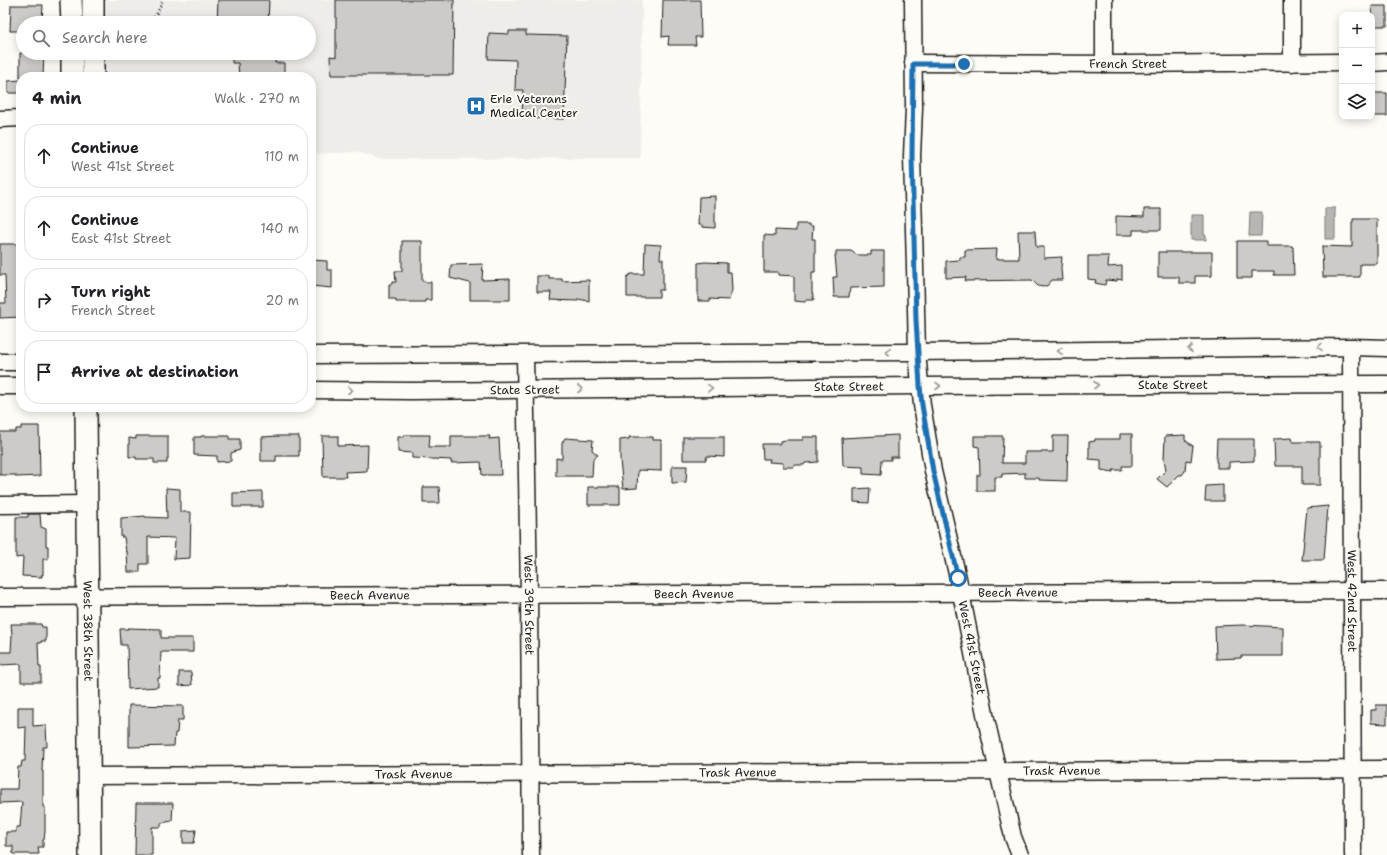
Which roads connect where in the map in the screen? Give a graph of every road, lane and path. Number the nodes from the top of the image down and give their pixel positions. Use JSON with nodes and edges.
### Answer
{"nodes":[{"id":1,"x":71,"y":0,"type":"edge"},
{"id":2,"x":93,"y":0,"type":"edge"},
{"id":3,"x":163,"y":0,"type":"edge"},
{"id":4,"x":913,"y":0,"type":"edge"},
{"id":5,"x":1104,"y":0,"type":"edge"},
{"id":6,"x":1292,"y":0,"type":"edge"},
{"id":7,"x":72,"y":16,"type":"edge"},
{"id":8,"x":93,"y":16,"type":"edge"},
{"id":9,"x":155,"y":16,"type":"edge"},
{"id":10,"x":72,"y":60,"type":"edge"},
{"id":11,"x":93,"y":60,"type":"edge"},
{"id":12,"x":1339,"y":62,"type":"edge"},
{"id":13,"x":1387,"y":62,"type":"edge"},
{"id":14,"x":1292,"y":63,"type":"junction"},
{"id":15,"x":1375,"y":63,"type":"edge"},
{"id":16,"x":913,"y":64,"type":"junction"},
{"id":17,"x":1104,"y":64,"type":"junction"},
{"id":18,"x":72,"y":72,"type":"edge"},
{"id":19,"x":93,"y":72,"type":"edge"},
{"id":20,"x":16,"y":118,"type":"edge"},
{"id":21,"x":0,"y":119,"type":"edge"},
{"id":22,"x":1351,"y":347,"type":"junction"},
{"id":23,"x":1387,"y":348,"type":"edge"},
{"id":24,"x":917,"y":352,"type":"junction"},
{"id":25,"x":524,"y":354,"type":"junction"},
{"id":26,"x":316,"y":355,"type":"edge"},
{"id":27,"x":0,"y":362,"type":"edge"},
{"id":28,"x":16,"y":362,"type":"edge"},
{"id":29,"x":1350,"y":384,"type":"junction"},
{"id":30,"x":1387,"y":384,"type":"edge"},
{"id":31,"x":0,"y":386,"type":"edge"},
{"id":32,"x":16,"y":386,"type":"edge"},
{"id":33,"x":920,"y":386,"type":"junction"},
{"id":34,"x":316,"y":390,"type":"edge"},
{"id":35,"x":525,"y":390,"type":"junction"},
{"id":36,"x":86,"y":412,"type":"edge"},
{"id":37,"x":87,"y":504,"type":"junction"},
{"id":38,"x":0,"y":505,"type":"edge"},
{"id":39,"x":1352,"y":591,"type":"junction"},
{"id":40,"x":1387,"y":591,"type":"edge"},
{"id":41,"x":960,"y":592,"type":"junction"},
{"id":42,"x":529,"y":595,"type":"junction"},
{"id":43,"x":0,"y":597,"type":"edge"},
{"id":44,"x":89,"y":597,"type":"junction"},
{"id":45,"x":1353,"y":770,"type":"junction"},
{"id":46,"x":1387,"y":770,"type":"edge"},
{"id":47,"x":998,"y":771,"type":"junction"},
{"id":48,"x":530,"y":774,"type":"junction"},
{"id":49,"x":90,"y":776,"type":"junction"},
{"id":50,"x":1018,"y":852,"type":"edge"},
{"id":51,"x":90,"y":855,"type":"edge"},
{"id":52,"x":531,"y":855,"type":"edge"},
{"id":53,"x":1353,"y":855,"type":"edge"}],
"edges":[{"from":1,"to":7,"type":"main road"},
{"from":2,"to":8,"type":"main road"},
{"from":3,"to":9,"type":"path"},
{"from":4,"to":16,"type":"street","name":"West 41st Street"},
{"from":5,"to":17,"type":"street"},
{"from":6,"to":14,"type":"street"},
{"from":10,"to":18,"type":"main road"},
{"from":11,"to":19,"type":"main road"},
{"from":12,"to":14,"type":"street","name":"French Street"},
{"from":13,"to":15,"type":"street"},
{"from":14,"to":17,"type":"street","name":"French Street"},
{"from":16,"to":17,"type":"street","name":"French Street"},
{"from":16,"to":24,"type":"street","name":"West 41st Street"},
{"from":20,"to":21,"type":"street"},
{"from":22,"to":23,"type":"street"},
{"from":22,"to":24,"type":"street","one_way":true},
{"from":22,"to":29,"type":"street","name":"West 42nd Street"},
{"from":24,"to":25,"type":"street","one_way":true},
{"from":24,"to":33,"type":"street","name":"West 41st Street"},
{"from":25,"to":26,"type":"street"},
{"from":25,"to":35,"type":"street","name":"West 39th Street"},
{"from":27,"to":28,"type":"street"},
{"from":29,"to":30,"type":"street","name":"State Street"},
{"from":33,"to":29,"type":"street","name":"State Street","one_way":true},
{"from":29,"to":39,"type":"street","name":"West 42nd Street"},
{"from":31,"to":32,"type":"street"},
{"from":35,"to":33,"type":"street","name":"State Street","one_way":true},
{"from":33,"to":41,"type":"street","name":"West 41st Street"},
{"from":34,"to":35,"type":"street","name":"State Street","one_way":true},
{"from":35,"to":42,"type":"street","name":"West 39th Street"},
{"from":36,"to":37,"type":"main road","name":"West 38th Street"},
{"from":37,"to":38,"type":"street"},
{"from":37,"to":44,"type":"main road","name":"West 38th Street"},
{"from":39,"to":40,"type":"street","name":"Beech Avenue"},
{"from":39,"to":41,"type":"street","name":"Beech Avenue"},
{"from":39,"to":45,"type":"street","name":"West 42nd Street"},
{"from":41,"to":42,"type":"street","name":"Beech Avenue"},
{"from":41,"to":47,"type":"street","name":"West 41st Street"},
{"from":42,"to":44,"type":"street","name":"Beech Avenue"},
{"from":42,"to":48,"type":"street","name":"West 39th Street"},
{"from":43,"to":44,"type":"street","name":"Beech Avenue"},
{"from":44,"to":49,"type":"main road","name":"West 38th Street"},
{"from":45,"to":46,"type":"street","name":"Trask Avenue"},
{"from":45,"to":47,"type":"street","name":"Trask Avenue"},
{"from":45,"to":53,"type":"street","name":"West 42nd Street"},
{"from":47,"to":48,"type":"street","name":"Trask Avenue"},
{"from":47,"to":50,"type":"street","name":"West 41st Street"},
{"from":48,"to":49,"type":"street","name":"Trask Avenue"},
{"from":48,"to":52,"type":"street","name":"West 39th Street"},
{"from":49,"to":51,"type":"main road","name":"West 38th Street"}]}
